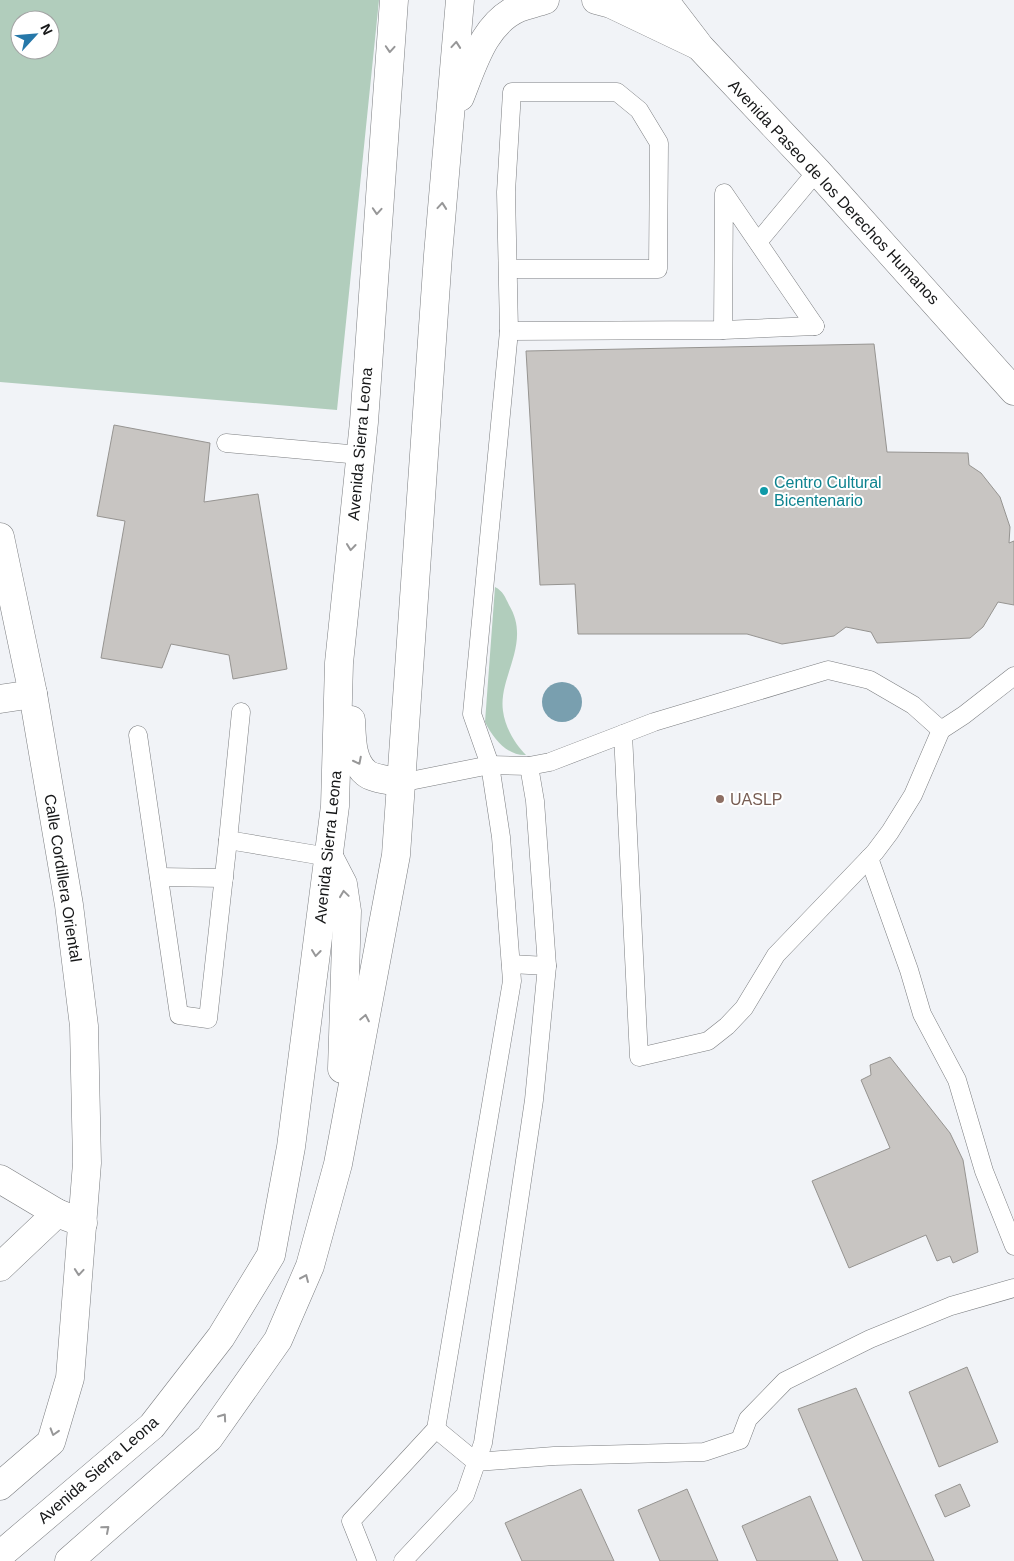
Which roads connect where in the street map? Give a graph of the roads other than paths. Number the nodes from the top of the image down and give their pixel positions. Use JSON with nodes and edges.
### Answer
{"nodes":[{"id":1,"x":394,"y":0,"type":"edge"},
{"id":2,"x":460,"y":0,"type":"edge"},
{"id":3,"x":545,"y":0,"type":"edge"},
{"id":4,"x":596,"y":0,"type":"edge"},
{"id":5,"x":647,"y":0,"type":"edge"},
{"id":6,"x":664,"y":0,"type":"edge"},
{"id":7,"x":699,"y":46,"type":"junction"},
{"id":8,"x":449,"y":124,"type":"junction"},
{"id":9,"x":817,"y":171,"type":"junction"},
{"id":10,"x":758,"y":242,"type":"junction"},
{"id":11,"x":510,"y":269,"type":"junction"},
{"id":12,"x":723,"y":330,"type":"junction"},
{"id":13,"x":509,"y":331,"type":"junction"},
{"id":14,"x":1014,"y":391,"type":"edge"},
{"id":15,"x":226,"y":443,"type":"dead end"},
{"id":16,"x":360,"y":455,"type":"junction"},
{"id":17,"x":0,"y":537,"type":"edge"},
{"id":18,"x":339,"y":663,"type":"junction"},
{"id":19,"x":1014,"y":676,"type":"edge"},
{"id":20,"x":34,"y":694,"type":"junction"},
{"id":21,"x":0,"y":699,"type":"edge"},
{"id":22,"x":241,"y":712,"type":"dead end"},
{"id":23,"x":941,"y":730,"type":"junction"},
{"id":24,"x":623,"y":734,"type":"junction"},
{"id":25,"x":138,"y":735,"type":"dead end"},
{"id":26,"x":490,"y":765,"type":"junction"},
{"id":27,"x":529,"y":766,"type":"junction"},
{"id":28,"x":400,"y":783,"type":"junction"},
{"id":29,"x":228,"y":840,"type":"junction"},
{"id":30,"x":329,"y":858,"type":"junction"},
{"id":31,"x":869,"y":858,"type":"junction"},
{"id":32,"x":159,"y":877,"type":"junction"},
{"id":33,"x":224,"y":878,"type":"junction"},
{"id":34,"x":511,"y":964,"type":"junction"},
{"id":35,"x":547,"y":966,"type":"junction"},
{"id":36,"x":340,"y":1153,"type":"junction"},
{"id":37,"x":0,"y":1179,"type":"edge"},
{"id":38,"x":57,"y":1213,"type":"junction"},
{"id":39,"x":82,"y":1224,"type":"junction"},
{"id":40,"x":1014,"y":1246,"type":"edge"},
{"id":41,"x":0,"y":1267,"type":"edge"},
{"id":42,"x":1014,"y":1288,"type":"edge"},
{"id":43,"x":436,"y":1429,"type":"junction"},
{"id":44,"x":476,"y":1462,"type":"junction"},
{"id":45,"x":0,"y":1486,"type":"edge"},
{"id":46,"x":0,"y":1555,"type":"edge"},
{"id":47,"x":69,"y":1561,"type":"edge"},
{"id":48,"x":367,"y":1561,"type":"edge"},
{"id":49,"x":403,"y":1561,"type":"edge"}],
"edges":[{"from":1,"to":16,"type":"main road","name":"Avenida Sierra Leona","one_way":true},
{"from":8,"to":2,"type":"main road","one_way":true},
{"from":3,"to":8,"type":"main road"},
{"from":4,"to":7,"type":"main road"},
{"from":5,"to":7,"type":"main road","name":"Avenida Paseo de los Derechos Humanos"},
{"from":6,"to":7,"type":"main road"},
{"from":7,"to":9,"type":"main road","name":"Avenida Paseo de los Derechos Humanos"},
{"from":28,"to":8,"type":"main road","one_way":true},
{"from":9,"to":10,"type":"lane"},
{"from":9,"to":14,"type":"main road","name":"Avenida Paseo de los Derechos Humanos"},
{"from":10,"to":12,"type":"lane"},
{"from":10,"to":12,"type":"lane"},
{"from":11,"to":11,"type":"lane"},
{"from":11,"to":13,"type":"lane"},
{"from":12,"to":13,"type":"lane"},
{"from":13,"to":26,"type":"lane"},
{"from":15,"to":16,"type":"lane"},
{"from":16,"to":18,"type":"main road","name":"Avenida Sierra Leona","one_way":true},
{"from":17,"to":20,"type":"main road","name":"Calle Cordillera Oriental"},
{"from":18,"to":28,"type":"main road","one_way":true},
{"from":18,"to":30,"type":"main road","name":"Avenida Sierra Leona"},
{"from":19,"to":23,"type":"lane"},
{"from":20,"to":21,"type":"main road"},
{"from":20,"to":39,"type":"main road","name":"Calle Cordillera Oriental"},
{"from":22,"to":29,"type":"lane"},
{"from":23,"to":24,"type":"lane"},
{"from":23,"to":31,"type":"lane"},
{"from":24,"to":27,"type":"lane"},
{"from":24,"to":31,"type":"lane"},
{"from":25,"to":32,"type":"lane"},
{"from":26,"to":27,"type":"lane"},
{"from":26,"to":28,"type":"lane"},
{"from":26,"to":34,"type":"lane"},
{"from":27,"to":35,"type":"lane"},
{"from":36,"to":28,"type":"main road","one_way":true},
{"from":29,"to":30,"type":"lane"},
{"from":29,"to":33,"type":"lane"},
{"from":36,"to":30,"type":"main road","one_way":true},
{"from":30,"to":46,"type":"main road","name":"Avenida Sierra Leona","one_way":true},
{"from":31,"to":40,"type":"lane"},
{"from":32,"to":33,"type":"lane"},
{"from":32,"to":33,"type":"lane"},
{"from":34,"to":35,"type":"lane"},
{"from":34,"to":43,"type":"lane"},
{"from":35,"to":44,"type":"lane"},
{"from":47,"to":36,"type":"main road","one_way":true},
{"from":37,"to":38,"type":"main road"},
{"from":38,"to":39,"type":"main road"},
{"from":38,"to":41,"type":"main road"},
{"from":39,"to":45,"type":"main road","one_way":true},
{"from":42,"to":44,"type":"lane"},
{"from":43,"to":44,"type":"lane"},
{"from":43,"to":48,"type":"lane"},
{"from":44,"to":49,"type":"lane"}]}
